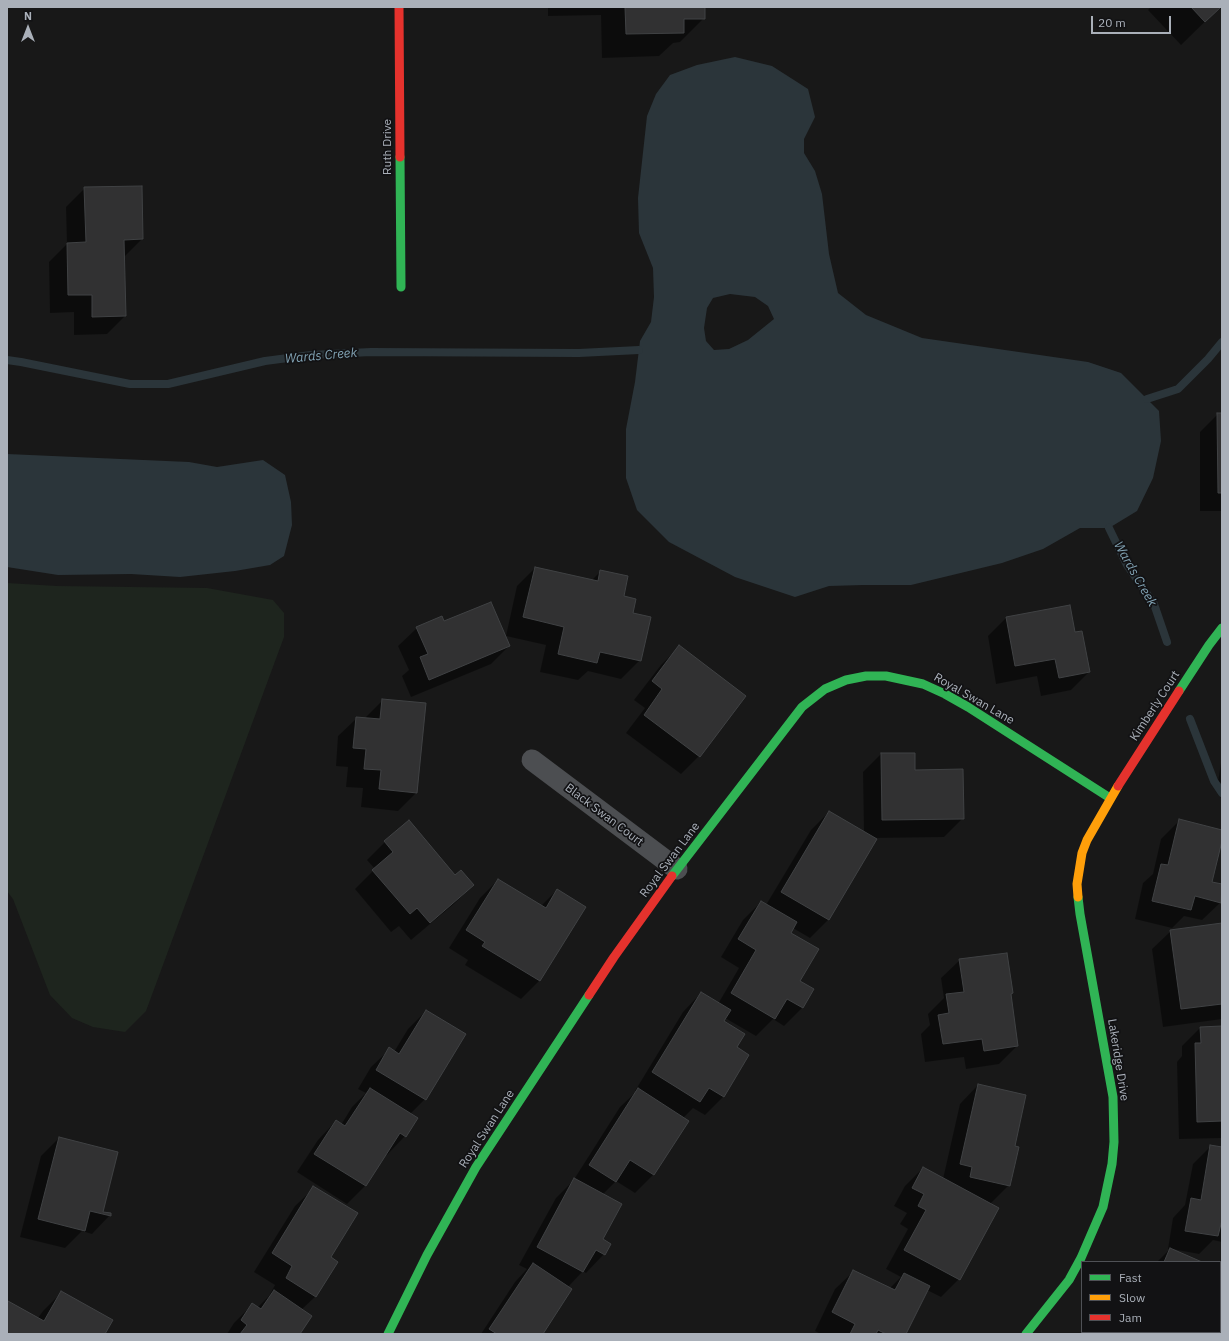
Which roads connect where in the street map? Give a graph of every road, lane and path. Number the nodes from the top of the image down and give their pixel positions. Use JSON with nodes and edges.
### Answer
{"nodes":[{"id":1,"x":400,"y":7,"type":"edge"},
{"id":2,"x":401,"y":287,"type":"dead end"},
{"id":3,"x":1222,"y":628,"type":"edge"},
{"id":4,"x":532,"y":760,"type":"dead end"},
{"id":5,"x":1110,"y":798,"type":"junction"},
{"id":6,"x":677,"y":869,"type":"junction"},
{"id":7,"x":388,"y":1334,"type":"edge"},
{"id":8,"x":1026,"y":1334,"type":"edge"}],
"edges":[{"from":1,"to":2,"type":"street","name":"Ruth Drive"},
{"from":3,"to":5,"type":"street","name":"Kimberly Court"},
{"from":4,"to":6,"type":"street","name":"Black Swan Court"},
{"from":5,"to":6,"type":"street","name":"Royal Swan Lane"},
{"from":5,"to":8,"type":"street","name":"Lakeridge Drive"},
{"from":6,"to":7,"type":"street","name":"Royal Swan Lane"}]}
